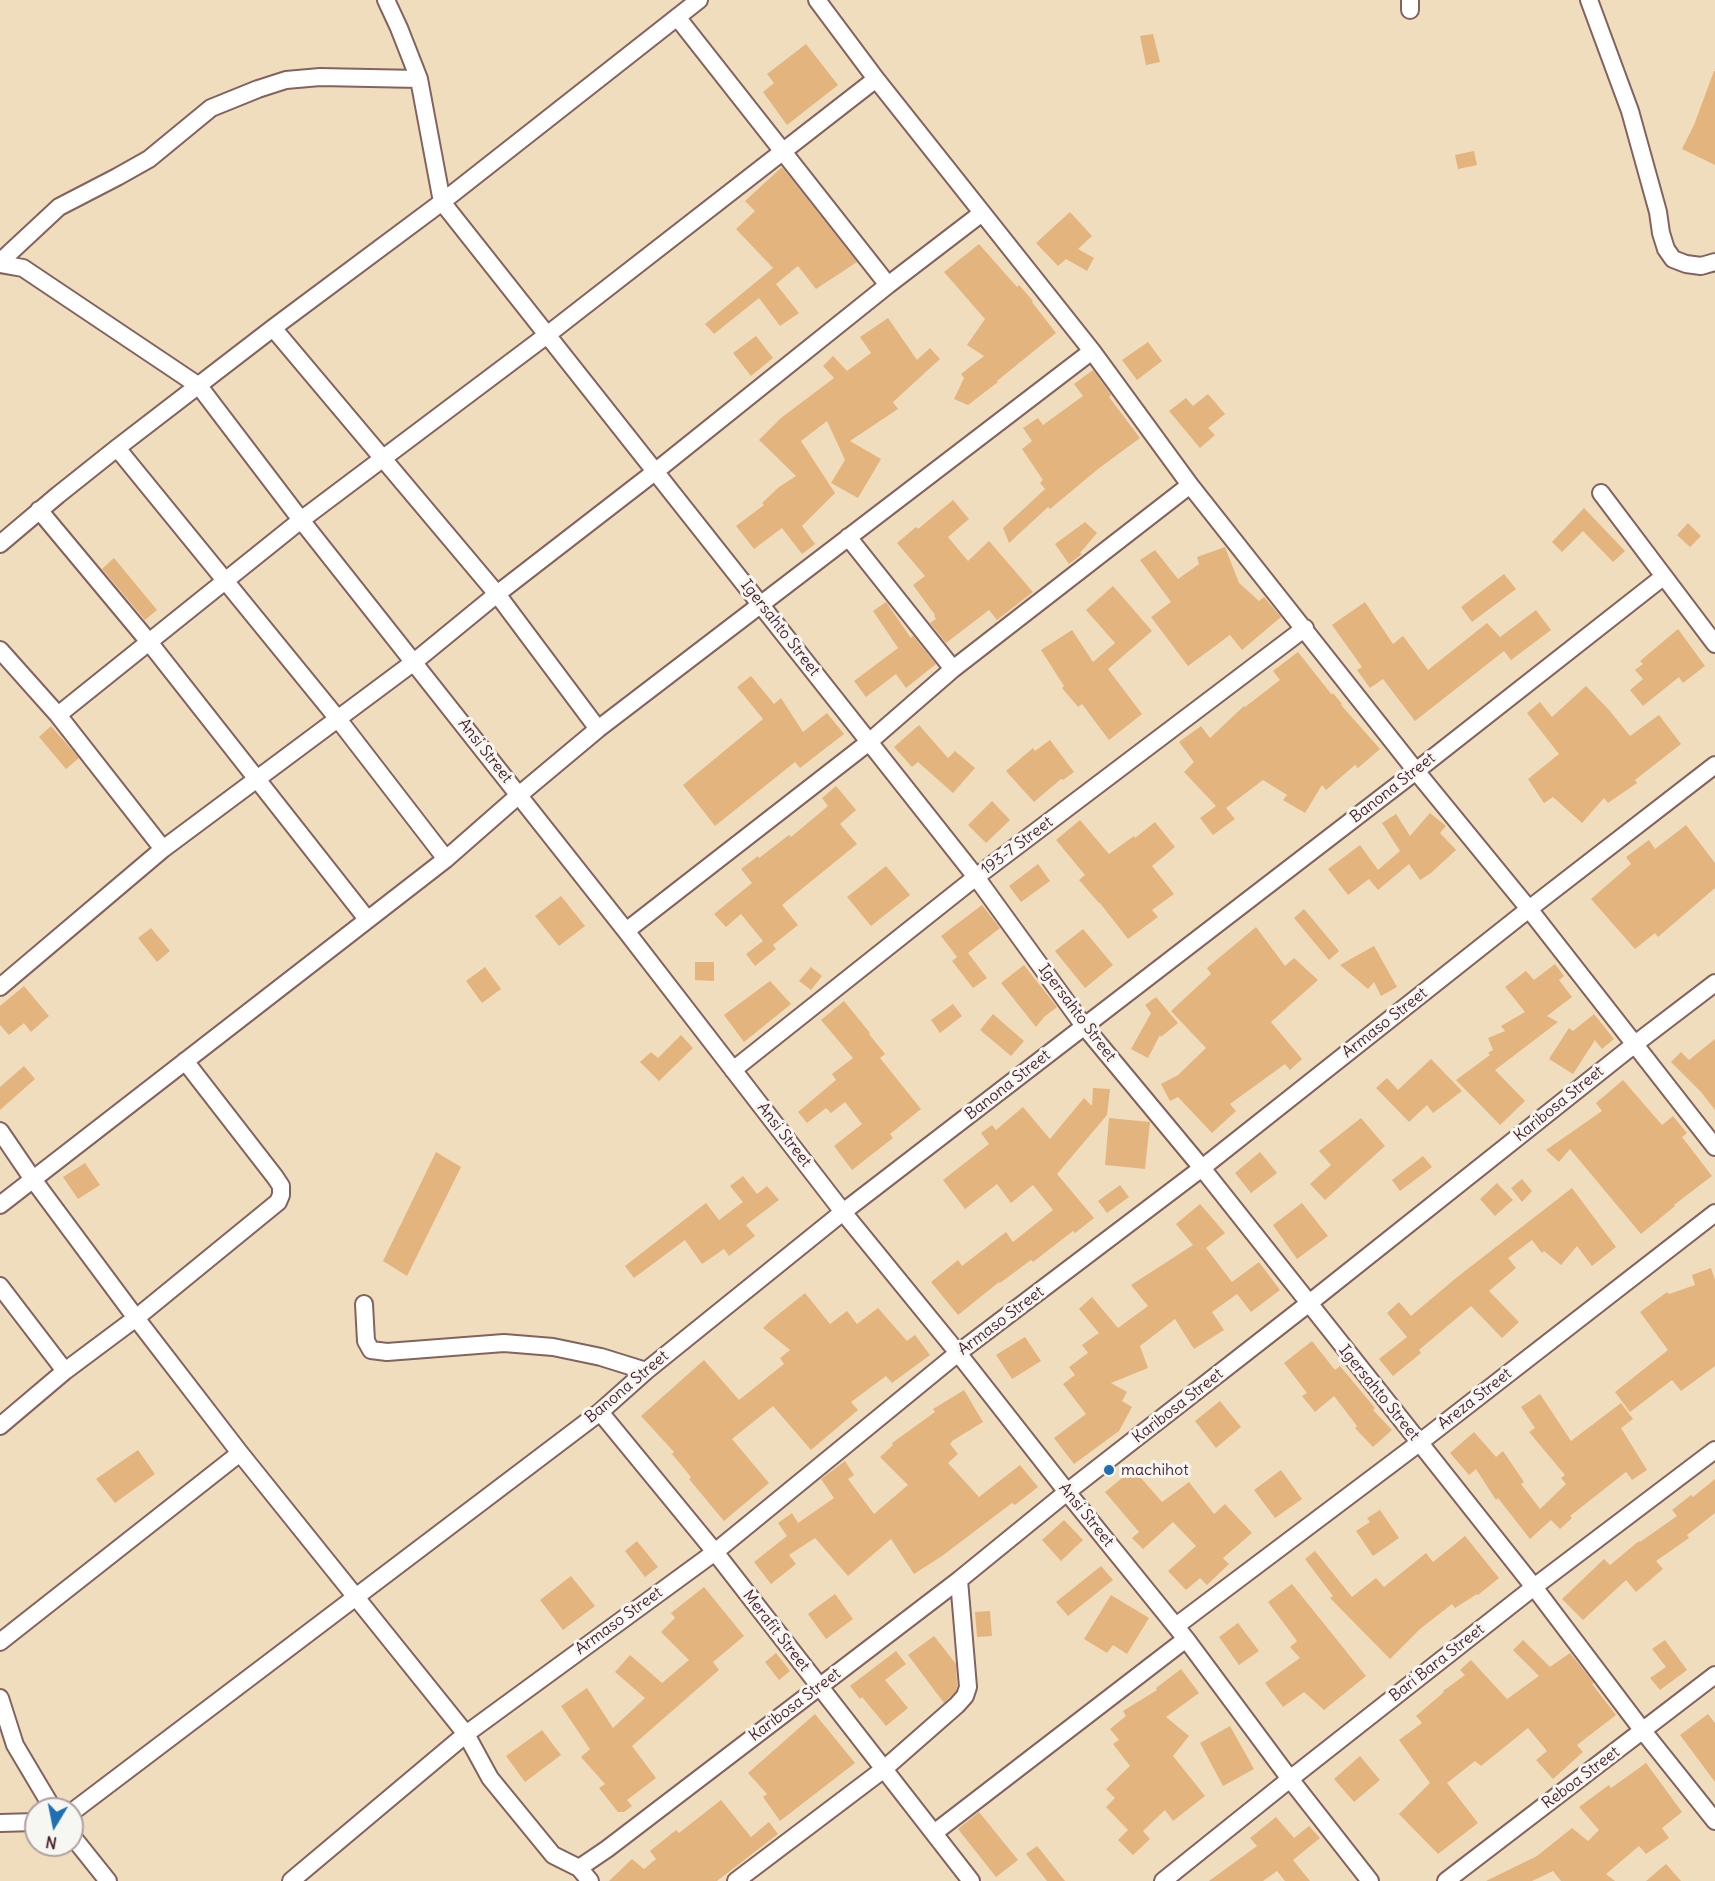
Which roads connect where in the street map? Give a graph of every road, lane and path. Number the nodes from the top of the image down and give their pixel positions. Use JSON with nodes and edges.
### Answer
{"nodes":[{"id":1,"x":386,"y":0,"type":"edge"},
{"id":2,"x":699,"y":0,"type":"edge"},
{"id":3,"x":817,"y":0,"type":"edge"},
{"id":4,"x":1589,"y":0,"type":"edge"},
{"id":5,"x":677,"y":17,"type":"junction"},
{"id":6,"x":876,"y":79,"type":"junction"},
{"id":7,"x":419,"y":80,"type":"junction"},
{"id":8,"x":783,"y":151,"type":"junction"},
{"id":9,"x":442,"y":202,"type":"junction"},
{"id":10,"x":982,"y":213,"type":"junction"},
{"id":11,"x":1715,"y":262,"type":"edge"},
{"id":12,"x":0,"y":263,"type":"edge"},
{"id":13,"x":888,"y":285,"type":"junction"},
{"id":14,"x":273,"y":328,"type":"junction"},
{"id":15,"x":547,"y":335,"type":"junction"},
{"id":16,"x":1092,"y":351,"type":"junction"},
{"id":17,"x":199,"y":386,"type":"junction"},
{"id":18,"x":117,"y":448,"type":"junction"},
{"id":19,"x":383,"y":460,"type":"junction"},
{"id":20,"x":656,"y":471,"type":"junction"},
{"id":21,"x":1190,"y":485,"type":"junction"},
{"id":22,"x":1601,"y":493,"type":"dead end"},
{"id":23,"x":39,"y":510,"type":"junction"},
{"id":24,"x":302,"y":520,"type":"junction"},
{"id":25,"x":848,"y":537,"type":"junction"},
{"id":26,"x":0,"y":544,"type":"edge"},
{"id":27,"x":1663,"y":577,"type":"junction"},
{"id":28,"x":225,"y":581,"type":"junction"},
{"id":29,"x":497,"y":594,"type":"junction"},
{"id":30,"x":760,"y":604,"type":"junction"},
{"id":31,"x":1305,"y":628,"type":"junction"},
{"id":32,"x":148,"y":642,"type":"junction"},
{"id":33,"x":1715,"y":644,"type":"edge"},
{"id":34,"x":0,"y":650,"type":"edge"},
{"id":35,"x":414,"y":662,"type":"junction"},
{"id":36,"x":953,"y":669,"type":"junction"},
{"id":37,"x":58,"y":715,"type":"junction"},
{"id":38,"x":338,"y":719,"type":"junction"},
{"id":39,"x":598,"y":729,"type":"junction"},
{"id":40,"x":869,"y":742,"type":"junction"},
{"id":41,"x":1715,"y":765,"type":"edge"},
{"id":42,"x":1416,"y":771,"type":"junction"},
{"id":43,"x":257,"y":779,"type":"junction"},
{"id":44,"x":519,"y":795,"type":"junction"},
{"id":45,"x":163,"y":849,"type":"junction"},
{"id":46,"x":446,"y":859,"type":"junction"},
{"id":47,"x":976,"y":878,"type":"junction"},
{"id":48,"x":1529,"y":909,"type":"junction"},
{"id":49,"x":367,"y":919,"type":"junction"},
{"id":50,"x":626,"y":931,"type":"junction"},
{"id":51,"x":1715,"y":983,"type":"edge"},
{"id":52,"x":0,"y":987,"type":"edge"},
{"id":53,"x":1084,"y":1026,"type":"junction"},
{"id":54,"x":1635,"y":1044,"type":"junction"},
{"id":55,"x":185,"y":1060,"type":"junction"},
{"id":56,"x":733,"y":1070,"type":"junction"},
{"id":57,"x":0,"y":1131,"type":"edge"},
{"id":58,"x":1715,"y":1147,"type":"edge"},
{"id":59,"x":1202,"y":1168,"type":"junction"},
{"id":60,"x":33,"y":1178,"type":"junction"},
{"id":61,"x":0,"y":1204,"type":"edge"},
{"id":62,"x":843,"y":1212,"type":"junction"},
{"id":63,"x":1715,"y":1213,"type":"edge"},
{"id":64,"x":0,"y":1286,"type":"edge"},
{"id":65,"x":364,"y":1304,"type":"dead end"},
{"id":66,"x":1308,"y":1304,"type":"junction"},
{"id":67,"x":136,"y":1318,"type":"junction"},
{"id":68,"x":958,"y":1353,"type":"junction"},
{"id":69,"x":65,"y":1371,"type":"junction"},
{"id":70,"x":646,"y":1371,"type":"junction"},
{"id":71,"x":600,"y":1412,"type":"junction"},
{"id":72,"x":0,"y":1426,"type":"edge"},
{"id":73,"x":1419,"y":1443,"type":"junction"},
{"id":74,"x":1715,"y":1450,"type":"edge"},
{"id":75,"x":240,"y":1453,"type":"junction"},
{"id":76,"x":1067,"y":1492,"type":"junction"},
{"id":77,"x":715,"y":1552,"type":"junction"},
{"id":78,"x":959,"y":1580,"type":"junction"},
{"id":79,"x":1534,"y":1587,"type":"junction"},
{"id":80,"x":357,"y":1598,"type":"junction"},
{"id":81,"x":1181,"y":1632,"type":"junction"},
{"id":82,"x":0,"y":1642,"type":"edge"},
{"id":83,"x":1715,"y":1675,"type":"edge"},
{"id":84,"x":820,"y":1686,"type":"junction"},
{"id":85,"x":0,"y":1698,"type":"edge"},
{"id":86,"x":1643,"y":1731,"type":"junction"},
{"id":87,"x":466,"y":1734,"type":"junction"},
{"id":88,"x":884,"y":1769,"type":"junction"},
{"id":89,"x":1290,"y":1779,"type":"junction"},
{"id":90,"x":46,"y":1797,"type":"edge"},
{"id":91,"x":84,"y":1803,"type":"edge"},
{"id":92,"x":1715,"y":1821,"type":"edge"},
{"id":93,"x":24,"y":1822,"type":"edge"},
{"id":94,"x":0,"y":1823,"type":"edge"},
{"id":95,"x":934,"y":1833,"type":"junction"},
{"id":96,"x":84,"y":1851,"type":"edge"},
{"id":97,"x":579,"y":1868,"type":"junction"},
{"id":98,"x":108,"y":1881,"type":"edge"},
{"id":99,"x":291,"y":1881,"type":"edge"},
{"id":100,"x":590,"y":1881,"type":"edge"},
{"id":101,"x":736,"y":1881,"type":"edge"},
{"id":102,"x":971,"y":1881,"type":"edge"},
{"id":103,"x":1163,"y":1881,"type":"edge"},
{"id":104,"x":1370,"y":1881,"type":"edge"},
{"id":105,"x":1446,"y":1881,"type":"edge"}],
"edges":[{"from":1,"to":7,"type":"street"},
{"from":2,"to":5,"type":"street"},
{"from":3,"to":6,"type":"street"},
{"from":4,"to":11,"type":"street"},
{"from":5,"to":8,"type":"street"},
{"from":5,"to":9,"type":"street"},
{"from":6,"to":8,"type":"street"},
{"from":6,"to":10,"type":"street"},
{"from":7,"to":9,"type":"street"},
{"from":7,"to":12,"type":"street"},
{"from":8,"to":13,"type":"street"},
{"from":8,"to":15,"type":"street"},
{"from":9,"to":14,"type":"street"},
{"from":9,"to":15,"type":"street","name":"Igersahto Street"},
{"from":10,"to":13,"type":"street"},
{"from":10,"to":16,"type":"street"},
{"from":12,"to":17,"type":"street","name":"Ansi Street"},
{"from":13,"to":20,"type":"street"},
{"from":14,"to":17,"type":"street"},
{"from":14,"to":19,"type":"street"},
{"from":15,"to":19,"type":"street"},
{"from":15,"to":20,"type":"street","name":"Igersahto Street"},
{"from":16,"to":21,"type":"street"},
{"from":16,"to":25,"type":"street"},
{"from":17,"to":18,"type":"street"},
{"from":17,"to":24,"type":"street","name":"Ansi Street"},
{"from":18,"to":23,"type":"street"},
{"from":18,"to":28,"type":"street"},
{"from":19,"to":24,"type":"street"},
{"from":19,"to":29,"type":"street"},
{"from":20,"to":29,"type":"street"},
{"from":20,"to":30,"type":"street","name":"Igersahto Street"},
{"from":21,"to":31,"type":"street"},
{"from":21,"to":36,"type":"street"},
{"from":22,"to":27,"type":"street"},
{"from":23,"to":26,"type":"street"},
{"from":23,"to":32,"type":"street"},
{"from":24,"to":28,"type":"street"},
{"from":24,"to":35,"type":"street","name":"Ansi Street"},
{"from":25,"to":30,"type":"street"},
{"from":25,"to":36,"type":"street"},
{"from":27,"to":33,"type":"street"},
{"from":27,"to":42,"type":"street","name":"Banona Street"},
{"from":28,"to":32,"type":"street"},
{"from":28,"to":38,"type":"street"},
{"from":29,"to":35,"type":"street"},
{"from":29,"to":39,"type":"street"},
{"from":30,"to":39,"type":"street"},
{"from":30,"to":40,"type":"street","name":"Igersahto Street"},
{"from":31,"to":42,"type":"street"},
{"from":31,"to":47,"type":"street","name":"193-7 Street"},
{"from":32,"to":37,"type":"street"},
{"from":32,"to":43,"type":"street"},
{"from":34,"to":37,"type":"street"},
{"from":35,"to":38,"type":"street"},
{"from":35,"to":44,"type":"street","name":"Ansi Street"},
{"from":36,"to":40,"type":"street"},
{"from":37,"to":45,"type":"street"},
{"from":38,"to":43,"type":"street"},
{"from":38,"to":46,"type":"street"},
{"from":39,"to":44,"type":"street"},
{"from":40,"to":47,"type":"street","name":"Igersahto Street"},
{"from":40,"to":50,"type":"street"},
{"from":41,"to":48,"type":"street","name":"Armaso Street"},
{"from":42,"to":48,"type":"street"},
{"from":42,"to":53,"type":"street","name":"Banona Street"},
{"from":43,"to":45,"type":"street"},
{"from":43,"to":49,"type":"street"},
{"from":44,"to":46,"type":"street"},
{"from":44,"to":50,"type":"street","name":"Ansi Street"},
{"from":45,"to":52,"type":"street"},
{"from":46,"to":49,"type":"street"},
{"from":47,"to":53,"type":"street","name":"Igersahto Street"},
{"from":47,"to":56,"type":"street","name":"193-7 Street"},
{"from":48,"to":54,"type":"street"},
{"from":48,"to":59,"type":"street","name":"Armaso Street"},
{"from":49,"to":55,"type":"street"},
{"from":50,"to":56,"type":"street","name":"Ansi Street"},
{"from":51,"to":54,"type":"street","name":"Karibosa Street"},
{"from":53,"to":59,"type":"street","name":"Igersahto Street"},
{"from":53,"to":62,"type":"street","name":"Banona Street"},
{"from":54,"to":58,"type":"street"},
{"from":54,"to":66,"type":"street","name":"Karibosa Street"},
{"from":55,"to":60,"type":"street"},
{"from":55,"to":67,"type":"street"},
{"from":56,"to":62,"type":"street","name":"Ansi Street"},
{"from":57,"to":60,"type":"street"},
{"from":59,"to":66,"type":"street","name":"Igersahto Street"},
{"from":59,"to":68,"type":"street","name":"Armaso Street"},
{"from":60,"to":61,"type":"street"},
{"from":60,"to":67,"type":"street"},
{"from":62,"to":68,"type":"street","name":"Ansi Street"},
{"from":62,"to":70,"type":"street","name":"Banona Street"},
{"from":63,"to":73,"type":"street","name":"Areza Street"},
{"from":64,"to":69,"type":"street"},
{"from":65,"to":70,"type":"street"},
{"from":66,"to":73,"type":"street","name":"Igersahto Street"},
{"from":66,"to":76,"type":"street","name":"Karibosa Street"},
{"from":67,"to":69,"type":"street"},
{"from":67,"to":75,"type":"street"},
{"from":68,"to":76,"type":"street","name":"Ansi Street"},
{"from":68,"to":77,"type":"street","name":"Armaso Street"},
{"from":69,"to":72,"type":"street"},
{"from":70,"to":71,"type":"street","name":"Banona Street"},
{"from":71,"to":77,"type":"street","name":"Merafit Street"},
{"from":71,"to":80,"type":"street","name":"Banona Street"},
{"from":73,"to":79,"type":"street","name":"Igersahto Street"},
{"from":73,"to":81,"type":"street","name":"Areza Street"},
{"from":74,"to":79,"type":"street","name":"Bari Bara Street"},
{"from":75,"to":80,"type":"street"},
{"from":75,"to":82,"type":"street"},
{"from":76,"to":78,"type":"street","name":"Karibosa Street"},
{"from":76,"to":81,"type":"street","name":"Ansi Street"},
{"from":77,"to":84,"type":"street","name":"Merafit Street"},
{"from":77,"to":87,"type":"street","name":"Armaso Street"},
{"from":78,"to":84,"type":"street","name":"Karibosa Street"},
{"from":78,"to":88,"type":"street"},
{"from":79,"to":86,"type":"street","name":"Igersahto Street"},
{"from":79,"to":89,"type":"street","name":"Bari Bara Street"},
{"from":80,"to":87,"type":"street"},
{"from":80,"to":91,"type":"street","name":"Banona Street"},
{"from":81,"to":89,"type":"street","name":"Ansi Street"},
{"from":81,"to":95,"type":"street","name":"Areza Street"},
{"from":83,"to":86,"type":"street","name":"Reboa Street"},
{"from":84,"to":88,"type":"street","name":"Merafit Street"},
{"from":84,"to":97,"type":"street","name":"Karibosa Street"},
{"from":85,"to":90,"type":"street"},
{"from":86,"to":92,"type":"street","name":"Igersahto Street"},
{"from":86,"to":105,"type":"street","name":"Reboa Street"},
{"from":87,"to":97,"type":"street"},
{"from":87,"to":99,"type":"street","name":"Armaso Street"},
{"from":88,"to":95,"type":"street","name":"Merafit Street"},
{"from":88,"to":101,"type":"street"},
{"from":89,"to":103,"type":"street","name":"Bari Bara Street"},
{"from":89,"to":104,"type":"street","name":"Ansi Street"},
{"from":93,"to":94,"type":"street"},
{"from":95,"to":102,"type":"street","name":"Merafit Street"},
{"from":96,"to":98,"type":"street"},
{"from":97,"to":100,"type":"street"}]}
